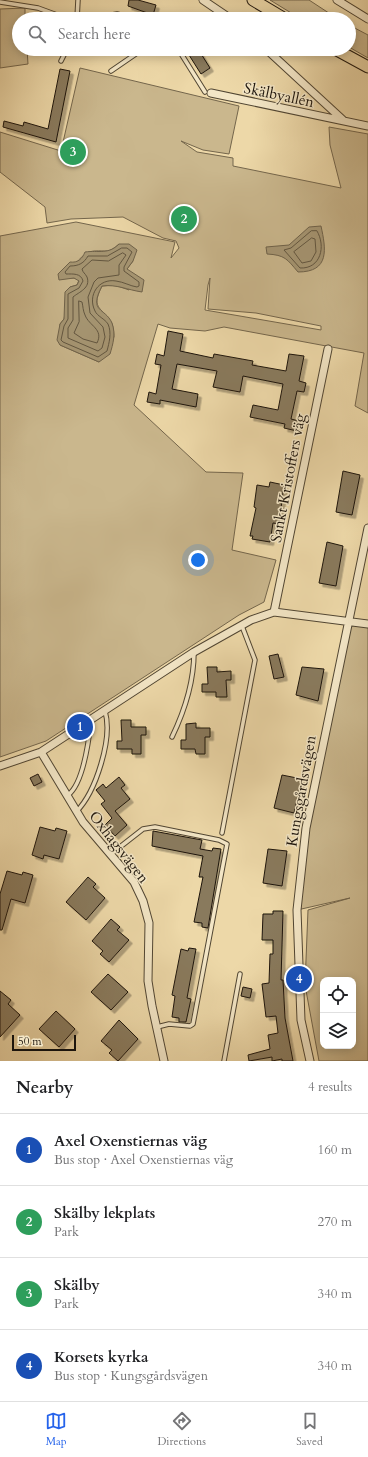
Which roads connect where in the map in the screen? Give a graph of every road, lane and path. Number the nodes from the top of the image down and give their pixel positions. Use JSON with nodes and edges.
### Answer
{"nodes":[{"id":1,"x":78,"y":0,"type":"edge"},
{"id":2,"x":203,"y":0,"type":"edge"},
{"id":3,"x":253,"y":0,"type":"edge"},
{"id":4,"x":337,"y":0,"type":"edge"},
{"id":5,"x":0,"y":2,"type":"edge"},
{"id":6,"x":49,"y":12,"type":"edge"},
{"id":7,"x":77,"y":12,"type":"edge"},
{"id":8,"x":221,"y":12,"type":"edge"},
{"id":9,"x":273,"y":12,"type":"edge"},
{"id":10,"x":368,"y":19,"type":"edge"},
{"id":11,"x":64,"y":56,"type":"edge"},
{"id":12,"x":133,"y":56,"type":"edge"},
{"id":13,"x":183,"y":56,"type":"edge"},
{"id":14,"x":274,"y":56,"type":"edge"},
{"id":15,"x":348,"y":56,"type":"edge"},
{"id":16,"x":61,"y":61,"type":"dead end"},
{"id":17,"x":368,"y":67,"type":"edge"},
{"id":18,"x":111,"y":71,"type":"dead end"},
{"id":19,"x":208,"y":92,"type":"joint"},
{"id":20,"x":343,"y":120,"type":"junction"},
{"id":21,"x":368,"y":126,"type":"edge"},
{"id":22,"x":328,"y":349,"type":"dead end"},
{"id":23,"x":368,"y":528,"type":"edge"},
{"id":24,"x":274,"y":612,"type":"junction"},
{"id":25,"x":349,"y":622,"type":"junction"},
{"id":26,"x":242,"y":624,"type":"junction"},
{"id":27,"x":368,"y":624,"type":"edge"},
{"id":28,"x":194,"y":652,"type":"junction"},
{"id":29,"x":105,"y":711,"type":"junction"},
{"id":30,"x":91,"y":720,"type":"junction"},
{"id":31,"x":172,"y":738,"type":"dead end"},
{"id":32,"x":41,"y":752,"type":"junction"},
{"id":33,"x":0,"y":766,"type":"edge"},
{"id":34,"x":66,"y":796,"type":"junction"},
{"id":35,"x":76,"y":812,"type":"junction"},
{"id":36,"x":222,"y":833,"type":"dead end"},
{"id":37,"x":111,"y":854,"type":"junction"},
{"id":38,"x":240,"y":974,"type":"dead end"},
{"id":39,"x":157,"y":1027,"type":"junction"},
{"id":40,"x":164,"y":1061,"type":"edge"},
{"id":41,"x":224,"y":1061,"type":"edge"},
{"id":42,"x":310,"y":1061,"type":"edge"}],
"edges":[{"from":1,"to":7,"type":"lane"},
{"from":2,"to":8,"type":"street"},
{"from":3,"to":9,"type":"main road"},
{"from":4,"to":10,"type":"street"},
{"from":5,"to":6,"type":"lane"},
{"from":11,"to":16,"type":"lane"},
{"from":12,"to":18,"type":"lane"},
{"from":13,"to":19,"type":"lane"},
{"from":14,"to":20,"type":"street","name":"Skälbyallén"},
{"from":15,"to":17,"type":"main road"},
{"from":19,"to":20,"type":"street","name":"Skälbyallén"},
{"from":20,"to":21,"type":"street","name":"Skälbyallén"},
{"from":22,"to":24,"type":"street","name":"Sankt Kristoffers väg"},
{"from":23,"to":25,"type":"street","name":"Kungsgårdsvägen"},
{"from":24,"to":25,"type":"street"},
{"from":24,"to":26,"type":"street"},
{"from":25,"to":27,"type":"street"},
{"from":25,"to":42,"type":"street","name":"Kungsgårdsvägen"},
{"from":26,"to":28,"type":"street"},
{"from":26,"to":36,"type":"lane"},
{"from":28,"to":29,"type":"street"},
{"from":28,"to":31,"type":"lane"},
{"from":29,"to":30,"type":"street"},
{"from":29,"to":35,"type":"lane"},
{"from":30,"to":32,"type":"street"},
{"from":30,"to":34,"type":"lane"},
{"from":32,"to":33,"type":"street"},
{"from":32,"to":34,"type":"street","name":"Oxhagsvägen"},
{"from":34,"to":35,"type":"street","name":"Oxhagsvägen"},
{"from":35,"to":37,"type":"street","name":"Oxhagsvägen"},
{"from":37,"to":39,"type":"street","name":"Oxhagsvägen"},
{"from":37,"to":39,"type":"lane"},
{"from":38,"to":41,"type":"lane"},
{"from":39,"to":40,"type":"street","name":"Oxhagsvägen"}]}
